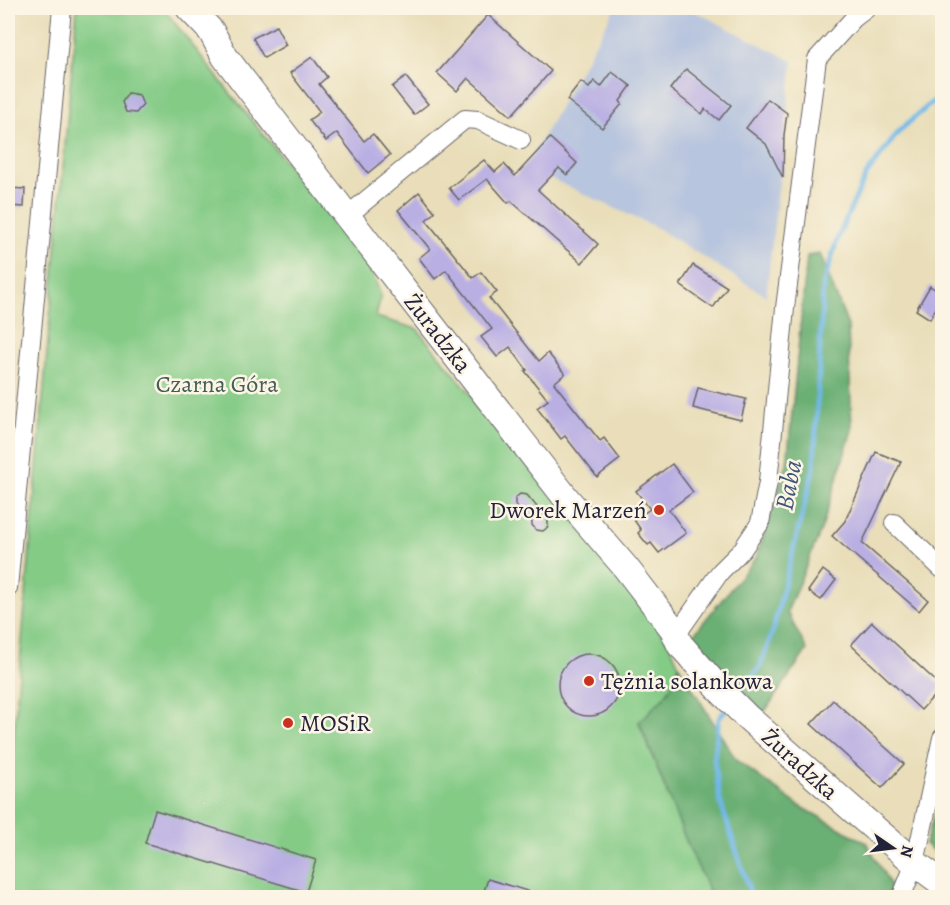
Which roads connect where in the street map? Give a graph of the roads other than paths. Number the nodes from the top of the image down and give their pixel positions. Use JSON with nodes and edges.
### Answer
{"nodes":[{"id":1,"x":62,"y":8,"type":"edge"},
{"id":2,"x":189,"y":8,"type":"edge"},
{"id":3,"x":867,"y":8,"type":"edge"},
{"id":4,"x":207,"y":19,"type":"edge"},
{"id":5,"x":521,"y":140,"type":"dead end"},
{"id":6,"x":346,"y":216,"type":"junction"},
{"id":7,"x":894,"y":524,"type":"dead end"},
{"id":8,"x":942,"y":569,"type":"edge"},
{"id":9,"x":8,"y":588,"type":"edge"},
{"id":10,"x":673,"y":629,"type":"junction"},
{"id":11,"x":942,"y":738,"type":"edge"},
{"id":12,"x":915,"y":863,"type":"junction"},
{"id":13,"x":942,"y":883,"type":"edge"},
{"id":14,"x":901,"y":897,"type":"edge"}],
"edges":[{"from":1,"to":9,"type":"street"},
{"from":2,"to":4,"type":"street","name":"Żuradzka"},
{"from":3,"to":10,"type":"street"},
{"from":4,"to":6,"type":"street","name":"Żuradzka"},
{"from":5,"to":6,"type":"street"},
{"from":6,"to":10,"type":"street","name":"Żuradzka"},
{"from":7,"to":8,"type":"street"},
{"from":10,"to":12,"type":"street","name":"Żuradzka"},
{"from":11,"to":12,"type":"street"},
{"from":12,"to":13,"type":"street","name":"Żuradzka"},
{"from":12,"to":14,"type":"street"}]}
